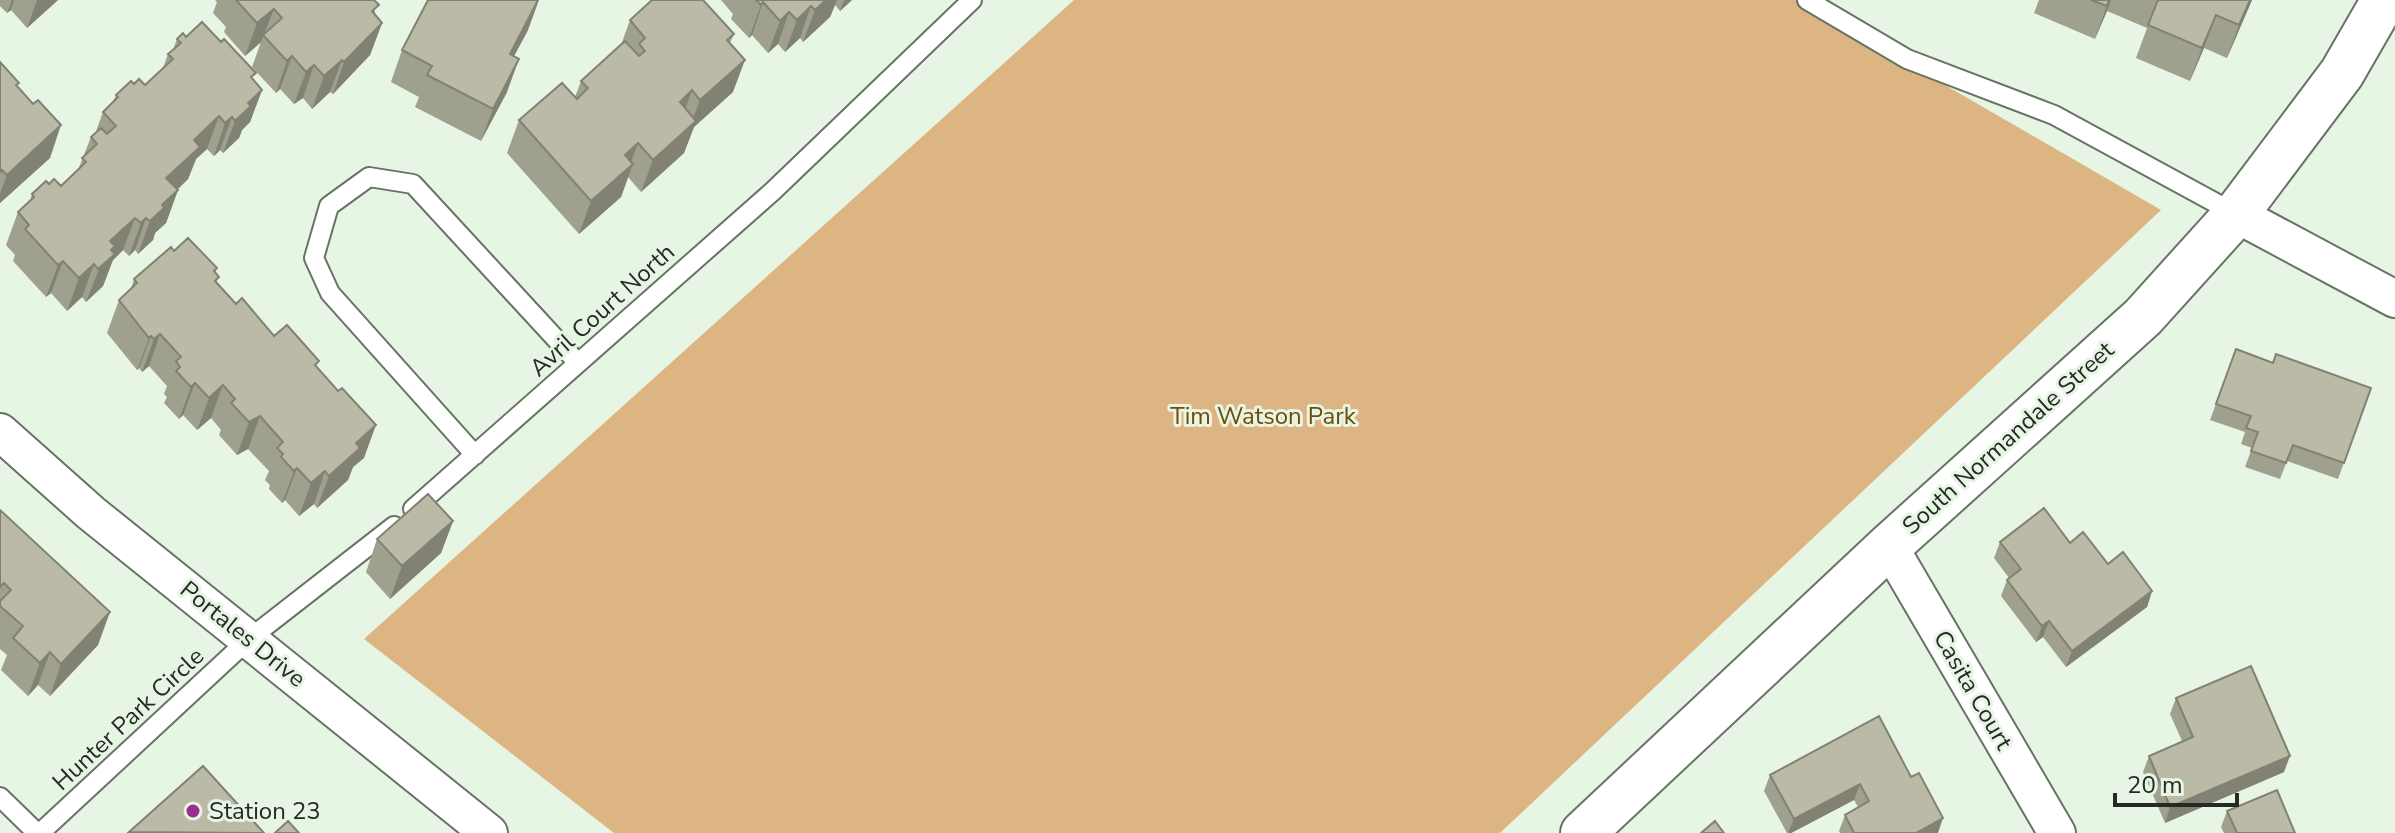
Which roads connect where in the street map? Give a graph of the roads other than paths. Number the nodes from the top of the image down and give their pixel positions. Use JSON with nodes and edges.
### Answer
{"nodes":[{"id":1,"x":972,"y":0,"type":"edge"},
{"id":2,"x":1807,"y":0,"type":"edge"},
{"id":3,"x":2384,"y":0,"type":"edge"},
{"id":4,"x":2236,"y":214,"type":"junction"},
{"id":5,"x":2395,"y":299,"type":"edge"},
{"id":6,"x":578,"y":363,"type":"junction"},
{"id":7,"x":0,"y":432,"type":"edge"},
{"id":8,"x":475,"y":455,"type":"junction"},
{"id":9,"x":1889,"y":546,"type":"junction"},
{"id":10,"x":249,"y":639,"type":"junction"},
{"id":11,"x":0,"y":797,"type":"edge"},
{"id":12,"x":38,"y":833,"type":"edge"},
{"id":13,"x":489,"y":833,"type":"edge"},
{"id":14,"x":1583,"y":833,"type":"edge"},
{"id":15,"x":2057,"y":833,"type":"edge"}],
"edges":[{"from":1,"to":6,"type":"lane","name":"Avril Court North"},
{"from":2,"to":4,"type":"lane"},
{"from":3,"to":4,"type":"street","name":"South Normandale Street"},
{"from":4,"to":5,"type":"street"},
{"from":4,"to":9,"type":"street","name":"South Normandale Street"},
{"from":6,"to":8,"type":"lane","name":"Avril Court North"},
{"from":6,"to":8,"type":"lane"},
{"from":7,"to":10,"type":"street","name":"Portales Drive"},
{"from":8,"to":10,"type":"lane","name":"Avril Court North"},
{"from":9,"to":14,"type":"street","name":"South Normandale Street"},
{"from":9,"to":15,"type":"street","name":"Casita Court"},
{"from":10,"to":12,"type":"lane","name":"Hunter Park Circle"},
{"from":10,"to":13,"type":"street","name":"Portales Drive"},
{"from":11,"to":12,"type":"lane"}]}
